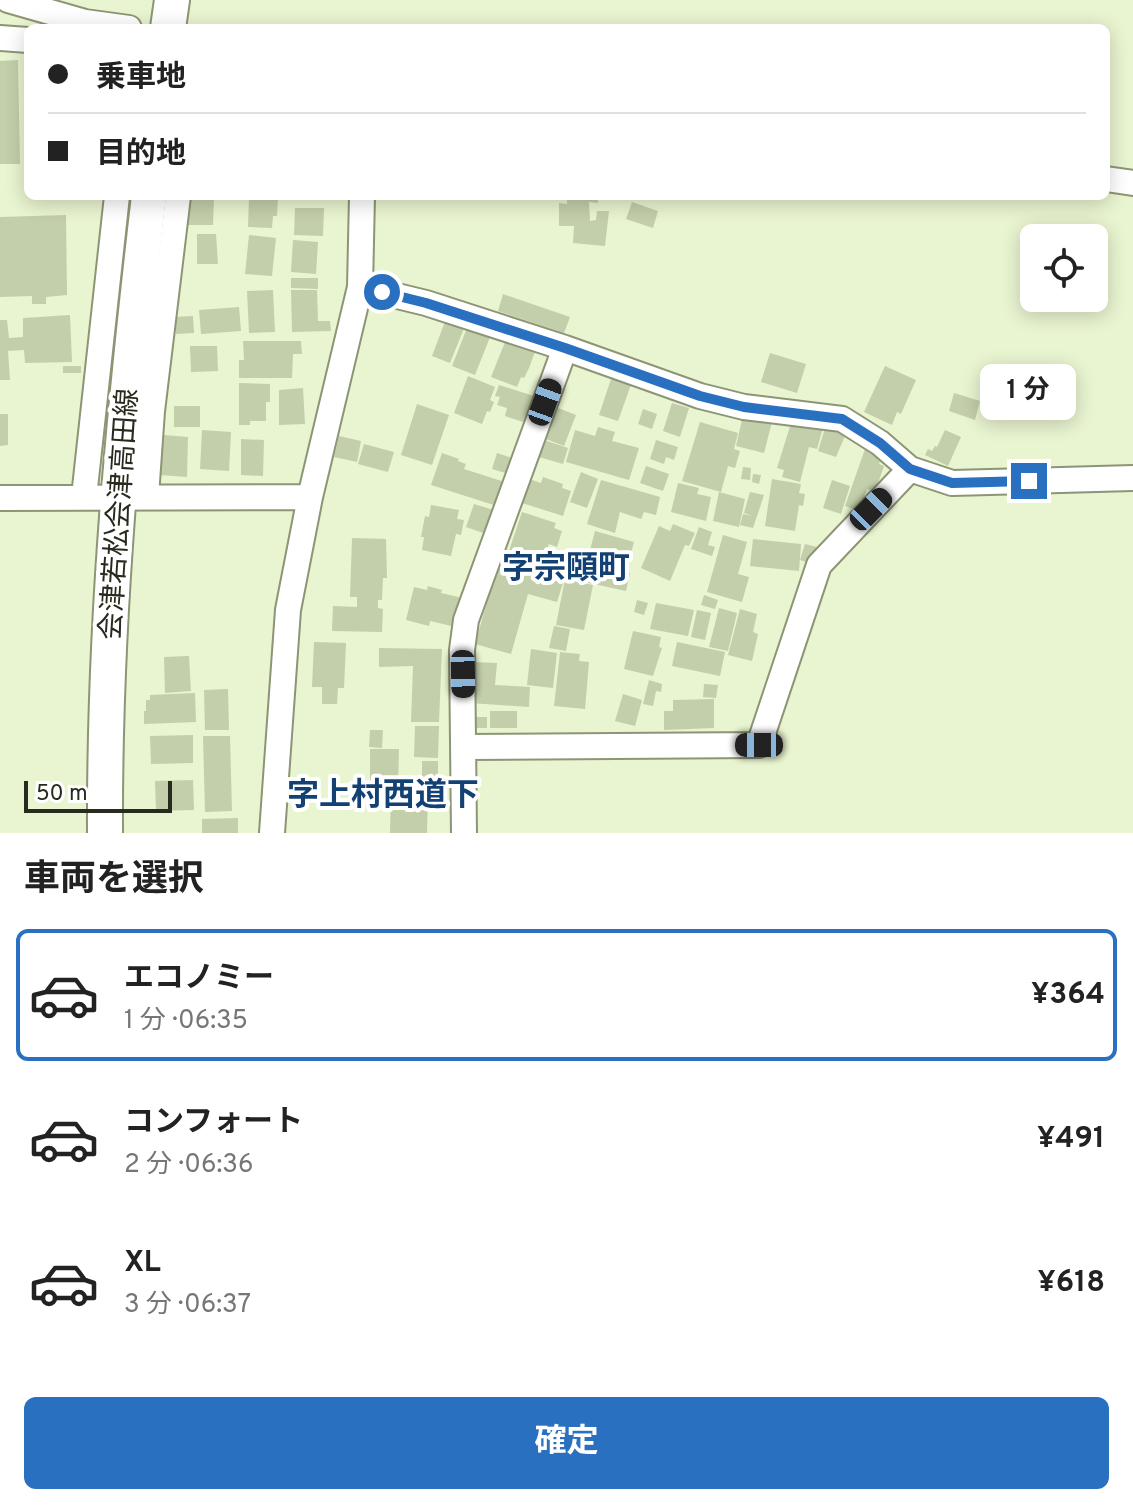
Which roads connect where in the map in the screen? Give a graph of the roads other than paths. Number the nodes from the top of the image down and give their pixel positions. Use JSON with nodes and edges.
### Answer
{"nodes":[{"id":1,"x":8,"y":0,"type":"edge"},
{"id":2,"x":172,"y":0,"type":"edge"},
{"id":3,"x":100,"y":24,"type":"edge"},
{"id":4,"x":169,"y":24,"type":"edge"},
{"id":5,"x":0,"y":38,"type":"edge"},
{"id":6,"x":24,"y":40,"type":"edge"},
{"id":7,"x":1110,"y":180,"type":"edge"},
{"id":8,"x":1133,"y":183,"type":"edge"},
{"id":9,"x":117,"y":200,"type":"edge"},
{"id":10,"x":149,"y":200,"type":"edge"},
{"id":11,"x":178,"y":200,"type":"edge"},
{"id":12,"x":362,"y":200,"type":"edge"},
{"id":13,"x":360,"y":287,"type":"junction"},
{"id":14,"x":565,"y":348,"type":"junction"},
{"id":15,"x":910,"y":469,"type":"junction"},
{"id":16,"x":1133,"y":478,"type":"edge"},
{"id":17,"x":116,"y":497,"type":"junction"},
{"id":18,"x":310,"y":497,"type":"junction"},
{"id":19,"x":0,"y":498,"type":"edge"},
{"id":20,"x":464,"y":747,"type":"junction"},
{"id":21,"x":105,"y":833,"type":"edge"},
{"id":22,"x":272,"y":833,"type":"edge"},
{"id":23,"x":464,"y":833,"type":"edge"}],
"edges":[{"from":1,"to":3,"type":"street"},
{"from":2,"to":4,"type":"main road"},
{"from":5,"to":6,"type":"street"},
{"from":7,"to":8,"type":"street"},
{"from":9,"to":17,"type":"street"},
{"from":10,"to":17,"type":"main road","name":"会津若松会津高田線"},
{"from":11,"to":17,"type":"street"},
{"from":12,"to":13,"type":"street"},
{"from":13,"to":14,"type":"street"},
{"from":13,"to":18,"type":"street"},
{"from":14,"to":15,"type":"street"},
{"from":14,"to":20,"type":"street"},
{"from":15,"to":16,"type":"street"},
{"from":15,"to":20,"type":"street"},
{"from":17,"to":18,"type":"street"},
{"from":17,"to":19,"type":"street"},
{"from":17,"to":21,"type":"main road","name":"会津若松会津高田線"},
{"from":18,"to":22,"type":"street"},
{"from":20,"to":23,"type":"street"}]}
